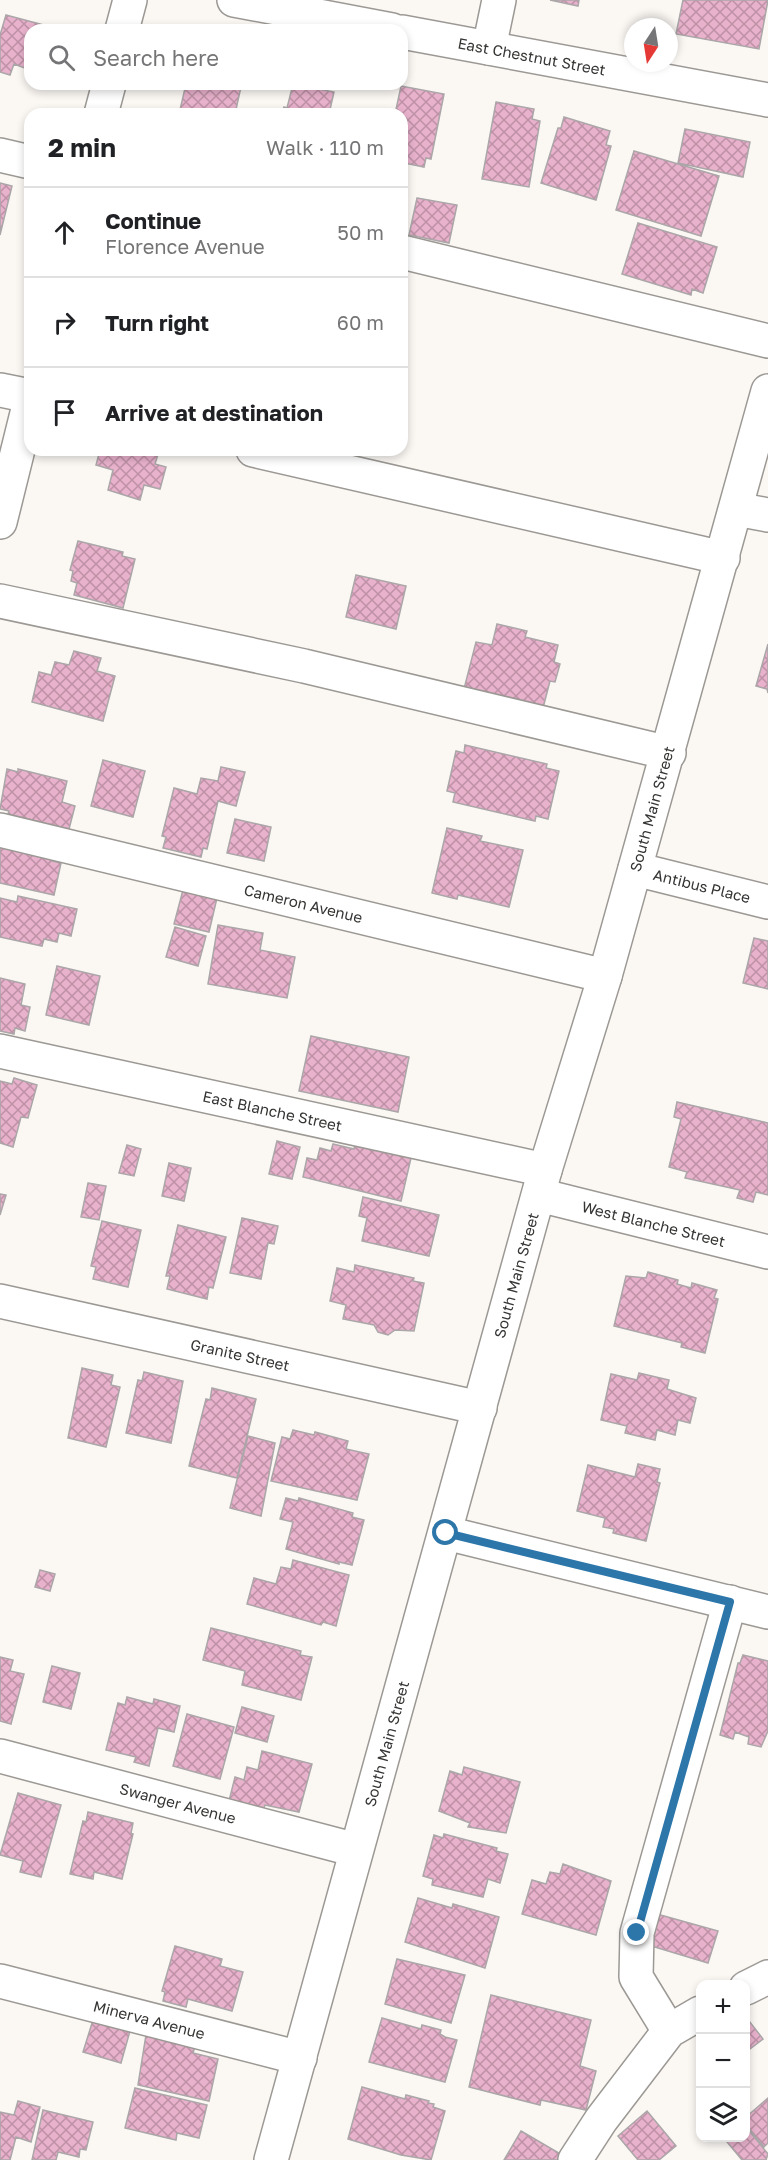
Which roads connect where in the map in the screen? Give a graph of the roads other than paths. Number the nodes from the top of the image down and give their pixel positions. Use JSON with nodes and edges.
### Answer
{"nodes":[{"id":1,"x":130,"y":0,"type":"edge"},
{"id":2,"x":234,"y":0,"type":"edge"},
{"id":3,"x":499,"y":0,"type":"edge"},
{"id":4,"x":124,"y":24,"type":"edge"},
{"id":5,"x":360,"y":24,"type":"edge"},
{"id":6,"x":408,"y":33,"type":"edge"},
{"id":7,"x":489,"y":48,"type":"junction"},
{"id":8,"x":107,"y":90,"type":"edge"},
{"id":9,"x":768,"y":100,"type":"edge"},
{"id":10,"x":103,"y":108,"type":"edge"},
{"id":11,"x":0,"y":155,"type":"edge"},
{"id":12,"x":24,"y":161,"type":"edge"},
{"id":13,"x":408,"y":253,"type":"edge"},
{"id":14,"x":768,"y":341,"type":"edge"},
{"id":15,"x":0,"y":390,"type":"edge"},
{"id":16,"x":768,"y":391,"type":"edge"},
{"id":17,"x":24,"y":396,"type":"edge"},
{"id":18,"x":24,"y":423,"type":"edge"},
{"id":19,"x":279,"y":456,"type":"edge"},
{"id":20,"x":736,"y":509,"type":"junction"},
{"id":21,"x":768,"y":515,"type":"edge"},
{"id":22,"x":0,"y":522,"type":"edge"},
{"id":23,"x":723,"y":558,"type":"junction"},
{"id":24,"x":0,"y":601,"type":"edge"},
{"id":25,"x":669,"y":753,"type":"junction"},
{"id":26,"x":0,"y":830,"type":"edge"},
{"id":27,"x":635,"y":869,"type":"junction"},
{"id":28,"x":768,"y":902,"type":"edge"},
{"id":29,"x":605,"y":976,"type":"junction"},
{"id":30,"x":0,"y":1051,"type":"edge"},
{"id":31,"x":542,"y":1182,"type":"junction"},
{"id":32,"x":768,"y":1252,"type":"edge"},
{"id":33,"x":0,"y":1300,"type":"edge"},
{"id":34,"x":480,"y":1408,"type":"junction"},
{"id":35,"x":446,"y":1533,"type":"junction"},
{"id":36,"x":730,"y":1602,"type":"junction"},
{"id":37,"x":768,"y":1612,"type":"edge"},
{"id":38,"x":0,"y":1756,"type":"edge"},
{"id":39,"x":356,"y":1850,"type":"junction"},
{"id":40,"x":768,"y":1977,"type":"edge"},
{"id":41,"x":0,"y":1982,"type":"edge"},
{"id":42,"x":750,"y":1986,"type":"edge"},
{"id":43,"x":696,"y":2015,"type":"edge"},
{"id":44,"x":669,"y":2031,"type":"junction"},
{"id":45,"x":300,"y":2058,"type":"junction"},
{"id":46,"x":271,"y":2160,"type":"edge"},
{"id":47,"x":575,"y":2160,"type":"edge"}],
"edges":[{"from":1,"to":4,"type":"main road"},
{"from":2,"to":5,"type":"main road"},
{"from":3,"to":7,"type":"main road"},
{"from":6,"to":7,"type":"main road","name":"East Chestnut Street"},
{"from":7,"to":9,"type":"main road","name":"East Chestnut Street"},
{"from":8,"to":10,"type":"main road"},
{"from":11,"to":12,"type":"main road"},
{"from":13,"to":14,"type":"main road"},
{"from":15,"to":17,"type":"main road"},
{"from":16,"to":20,"type":"main road","name":"South Main Street"},
{"from":18,"to":22,"type":"main road"},
{"from":19,"to":23,"type":"main road"},
{"from":20,"to":21,"type":"main road"},
{"from":20,"to":23,"type":"main road","name":"South Main Street"},
{"from":23,"to":25,"type":"main road","name":"South Main Street"},
{"from":24,"to":25,"type":"main road"},
{"from":25,"to":27,"type":"main road","name":"South Main Street"},
{"from":26,"to":29,"type":"main road","name":"Cameron Avenue"},
{"from":27,"to":28,"type":"main road","name":"Antibus Place"},
{"from":27,"to":29,"type":"main road","name":"South Main Street"},
{"from":29,"to":31,"type":"main road","name":"South Main Street"},
{"from":30,"to":31,"type":"main road","name":"East Blanche Street"},
{"from":31,"to":32,"type":"main road","name":"West Blanche Street"},
{"from":31,"to":34,"type":"main road","name":"South Main Street"},
{"from":33,"to":34,"type":"main road","name":"Granite Street"},
{"from":34,"to":35,"type":"main road","name":"South Main Street"},
{"from":35,"to":36,"type":"main road"},
{"from":35,"to":39,"type":"main road","name":"South Main Street"},
{"from":36,"to":37,"type":"main road"},
{"from":36,"to":44,"type":"main road"},
{"from":38,"to":39,"type":"main road","name":"Swanger Avenue"},
{"from":39,"to":45,"type":"main road","name":"South Main Street"},
{"from":40,"to":42,"type":"main road"},
{"from":41,"to":45,"type":"main road","name":"Minerva Avenue"},
{"from":43,"to":44,"type":"main road"},
{"from":44,"to":47,"type":"main road"},
{"from":45,"to":46,"type":"main road","name":"South Main Street"}]}
